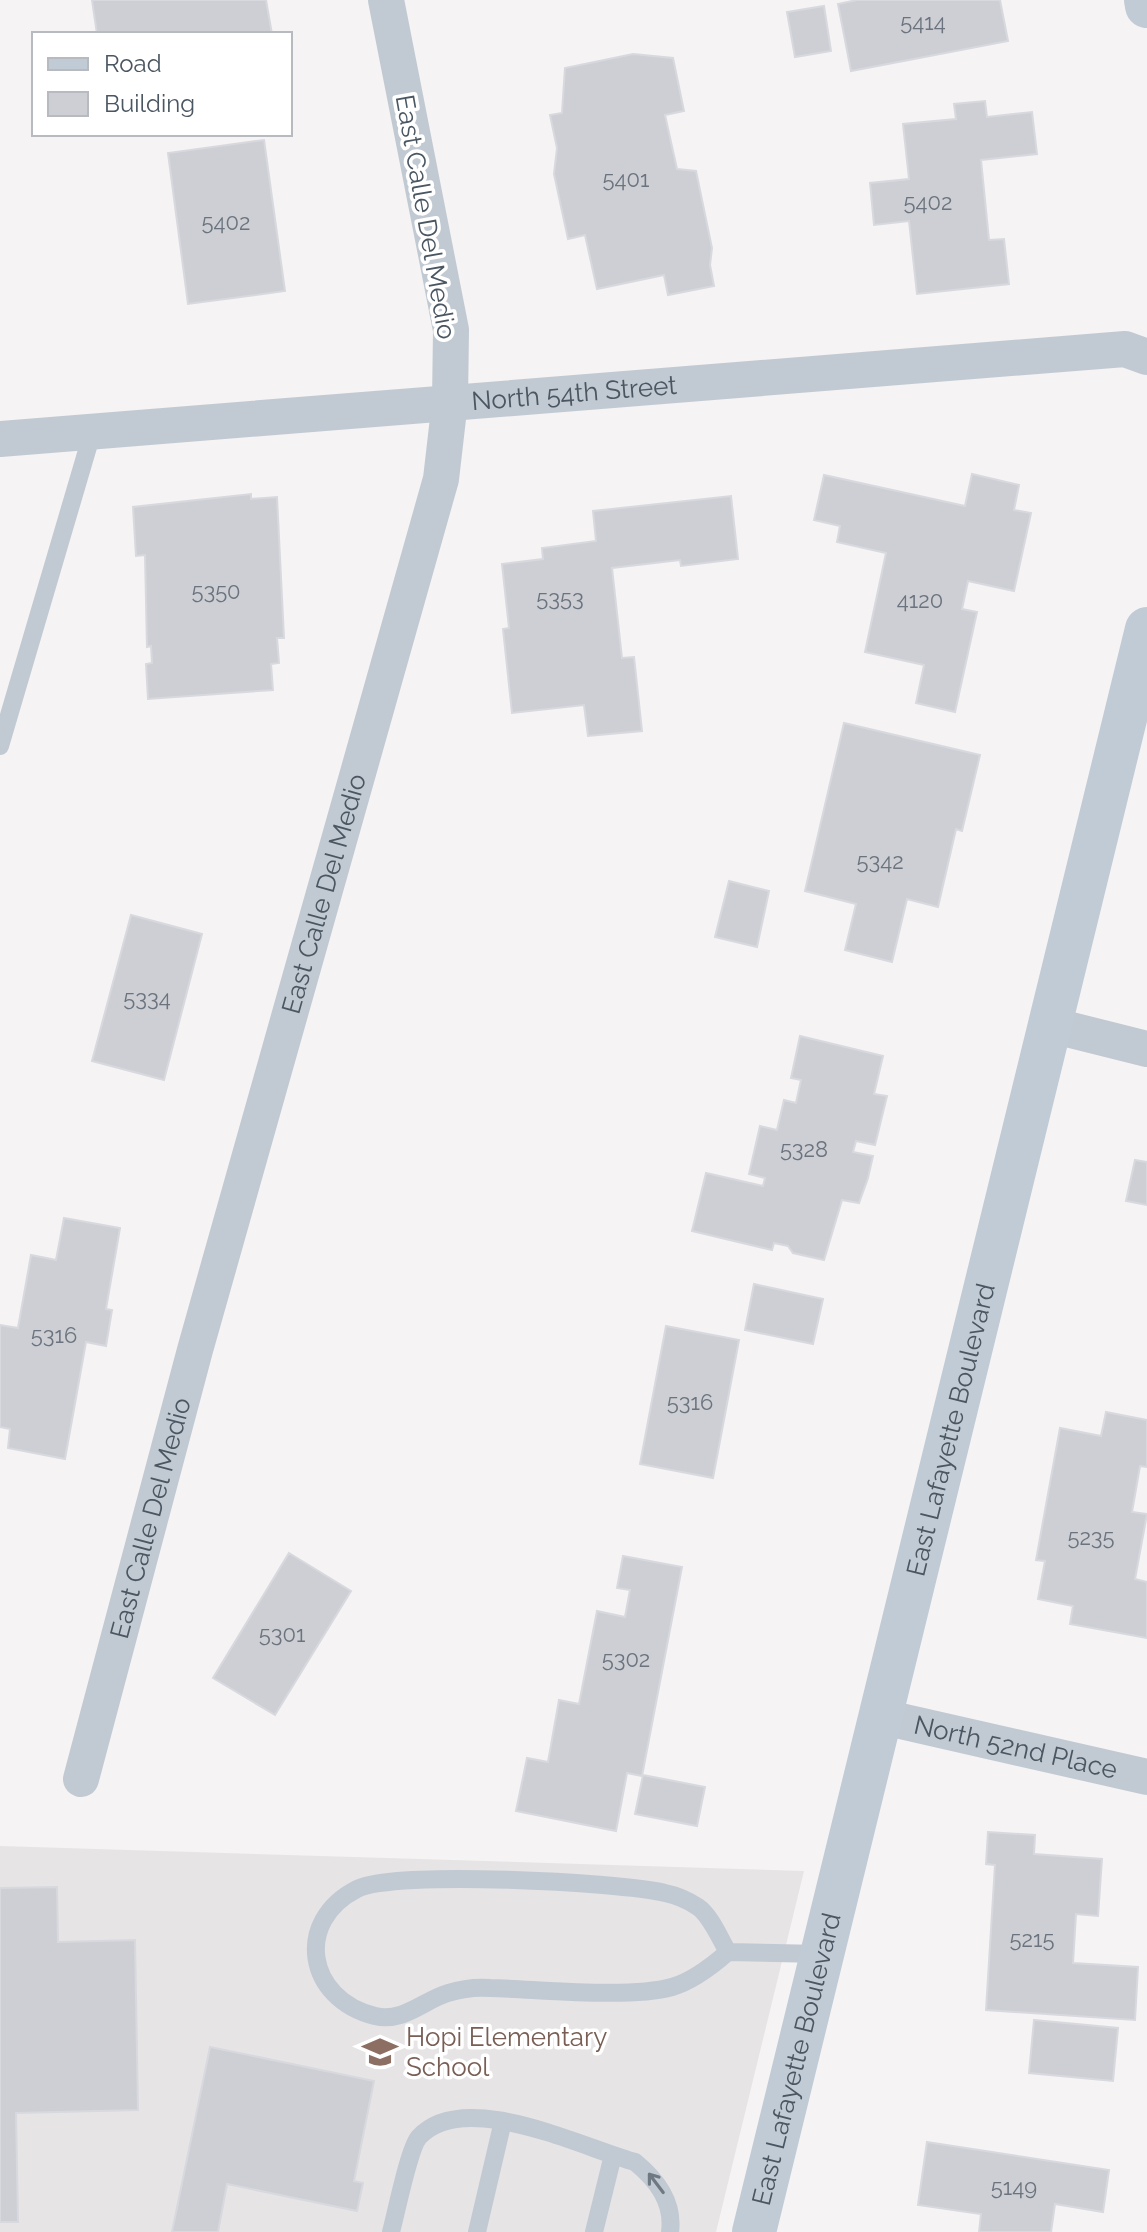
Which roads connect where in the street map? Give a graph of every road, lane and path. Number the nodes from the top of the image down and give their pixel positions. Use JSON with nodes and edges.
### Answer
{"nodes":[{"id":1,"x":386,"y":0,"type":"edge"},
{"id":2,"x":1146,"y":0,"type":"edge"},
{"id":3,"x":1147,"y":6,"type":"edge"},
{"id":4,"x":1147,"y":357,"type":"edge"},
{"id":5,"x":450,"y":401,"type":"junction"},
{"id":6,"x":93,"y":430,"type":"junction"},
{"id":7,"x":0,"y":439,"type":"edge"},
{"id":8,"x":1147,"y":629,"type":"edge"},
{"id":9,"x":1140,"y":688,"type":"edge"},
{"id":10,"x":0,"y":746,"type":"edge"},
{"id":11,"x":1051,"y":1025,"type":"junction"},
{"id":12,"x":1147,"y":1049,"type":"edge"},
{"id":13,"x":883,"y":1717,"type":"junction"},
{"id":14,"x":1147,"y":1777,"type":"edge"},
{"id":15,"x":81,"y":1779,"type":"dead end"},
{"id":16,"x":728,"y":1952,"type":"junction"},
{"id":17,"x":821,"y":1954,"type":"junction"},
{"id":18,"x":503,"y":2121,"type":"junction"},
{"id":19,"x":613,"y":2155,"type":"junction"},
{"id":20,"x":391,"y":2232,"type":"edge"},
{"id":21,"x":477,"y":2232,"type":"edge"},
{"id":22,"x":594,"y":2232,"type":"edge"},
{"id":23,"x":670,"y":2232,"type":"edge"},
{"id":24,"x":754,"y":2232,"type":"edge"}],
"edges":[{"from":1,"to":5,"type":"street","name":"East Calle Del Medio"},
{"from":2,"to":3,"type":"street"},
{"from":4,"to":5,"type":"street","name":"North 54th Street"},
{"from":5,"to":6,"type":"street","name":"North 54th Street"},
{"from":5,"to":15,"type":"street","name":"East Calle Del Medio"},
{"from":6,"to":7,"type":"street","name":"North 54th Street"},
{"from":6,"to":10,"type":"lane"},
{"from":8,"to":9,"type":"street","name":"East Lafayette Boulevard"},
{"from":9,"to":11,"type":"street","name":"East Lafayette Boulevard"},
{"from":11,"to":12,"type":"street"},
{"from":11,"to":13,"type":"street","name":"East Lafayette Boulevard"},
{"from":13,"to":14,"type":"street","name":"North 52nd Place"},
{"from":13,"to":17,"type":"street","name":"East Lafayette Boulevard"},
{"from":16,"to":16,"type":"lane"},
{"from":16,"to":17,"type":"lane"},
{"from":17,"to":24,"type":"street","name":"East Lafayette Boulevard"},
{"from":18,"to":19,"type":"lane"},
{"from":18,"to":20,"type":"lane"},
{"from":18,"to":21,"type":"lane"},
{"from":19,"to":22,"type":"lane"},
{"from":23,"to":19,"type":"lane","one_way":true}]}
